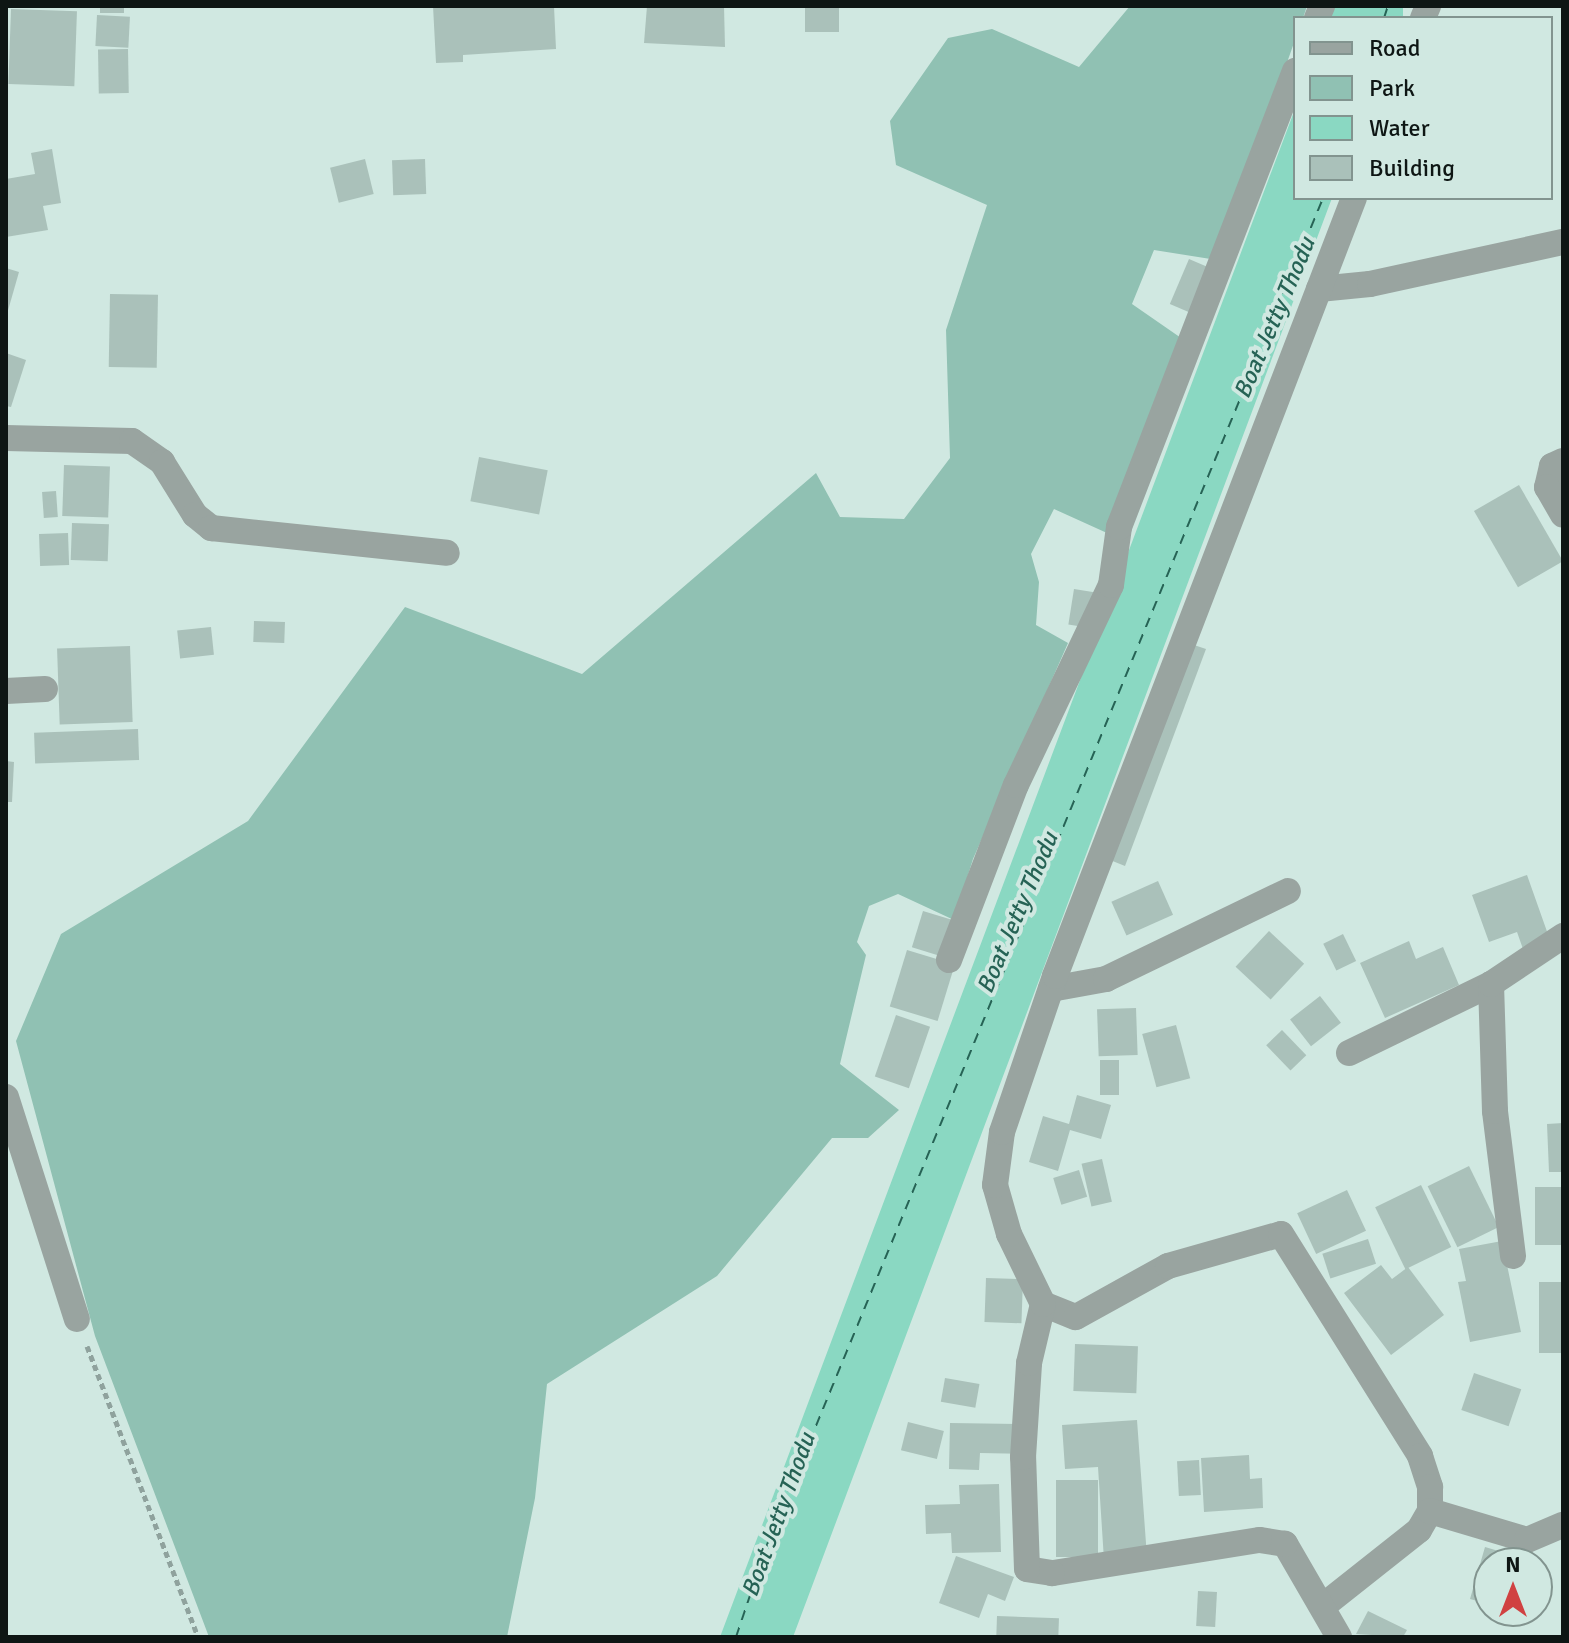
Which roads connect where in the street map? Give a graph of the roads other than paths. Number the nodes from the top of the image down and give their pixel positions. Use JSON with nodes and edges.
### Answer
{"nodes":[{"id":1,"x":1293,"y":76,"type":"edge"},
{"id":2,"x":1353,"y":200,"type":"edge"},
{"id":3,"x":1563,"y":242,"type":"edge"},
{"id":4,"x":1319,"y":289,"type":"junction"},
{"id":5,"x":6,"y":438,"type":"edge"},
{"id":6,"x":1563,"y":461,"type":"edge"},
{"id":7,"x":1563,"y":515,"type":"edge"},
{"id":8,"x":447,"y":553,"type":"dead end"},
{"id":9,"x":45,"y":689,"type":"dead end"},
{"id":10,"x":6,"y":691,"type":"edge"},
{"id":11,"x":1288,"y":891,"type":"dead end"},
{"id":12,"x":1563,"y":936,"type":"edge"},
{"id":13,"x":949,"y":960,"type":"dead end"},
{"id":14,"x":1491,"y":984,"type":"junction"},
{"id":15,"x":1051,"y":989,"type":"junction"},
{"id":16,"x":1349,"y":1053,"type":"dead end"},
{"id":17,"x":6,"y":1097,"type":"edge"},
{"id":18,"x":1513,"y":1256,"type":"dead end"},
{"id":19,"x":1043,"y":1304,"type":"junction"},
{"id":20,"x":77,"y":1319,"type":"road end"},
{"id":21,"x":1430,"y":1511,"type":"junction"},
{"id":22,"x":1563,"y":1525,"type":"edge"},
{"id":23,"x":1323,"y":1606,"type":"junction"},
{"id":24,"x":1339,"y":1637,"type":"edge"}],
"edges":[{"from":1,"to":13,"type":"street"},
{"from":2,"to":4,"type":"street"},
{"from":3,"to":4,"type":"street"},
{"from":4,"to":15,"type":"street"},
{"from":5,"to":8,"type":"street"},
{"from":6,"to":7,"type":"street"},
{"from":9,"to":10,"type":"street"},
{"from":11,"to":15,"type":"street"},
{"from":12,"to":14,"type":"street"},
{"from":14,"to":16,"type":"street"},
{"from":14,"to":18,"type":"street"},
{"from":15,"to":19,"type":"street"},
{"from":17,"to":20,"type":"street"},
{"from":19,"to":21,"type":"street"},
{"from":19,"to":23,"type":"street"},
{"from":21,"to":22,"type":"street"},
{"from":21,"to":23,"type":"street"},
{"from":23,"to":24,"type":"street"}]}
